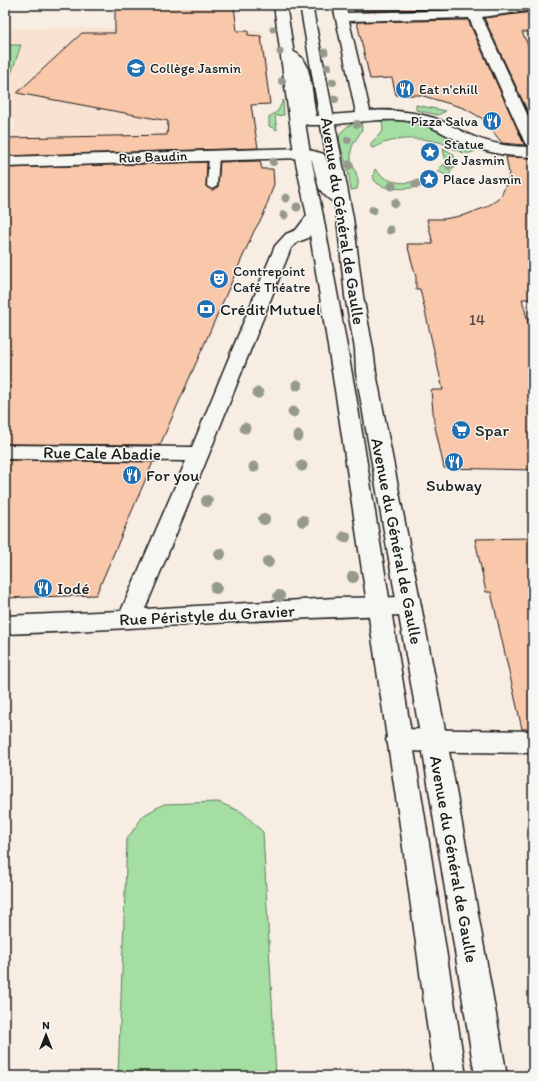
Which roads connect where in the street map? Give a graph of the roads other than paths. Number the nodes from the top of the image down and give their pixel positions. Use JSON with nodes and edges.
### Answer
{"nodes":[{"id":1,"x":280,"y":5,"type":"edge"},
{"id":2,"x":306,"y":5,"type":"edge"},
{"id":3,"x":527,"y":6,"type":"edge"},
{"id":4,"x":340,"y":11,"type":"edge"},
{"id":5,"x":474,"y":14,"type":"junction"},
{"id":6,"x":288,"y":53,"type":"junction"},
{"id":7,"x":364,"y":116,"type":"junction"},
{"id":8,"x":327,"y":120,"type":"junction"},
{"id":9,"x":533,"y":143,"type":"edge"},
{"id":10,"x":533,"y":152,"type":"edge"},
{"id":11,"x":302,"y":154,"type":"junction"},
{"id":12,"x":214,"y":156,"type":"junction"},
{"id":13,"x":5,"y":162,"type":"edge"},
{"id":14,"x":212,"y":186,"type":"dead end"},
{"id":15,"x":342,"y":202,"type":"junction"},
{"id":16,"x":315,"y":216,"type":"junction"},
{"id":17,"x":5,"y":452,"type":"edge"},
{"id":18,"x":199,"y":454,"type":"junction"},
{"id":19,"x":379,"y":606,"type":"junction"},
{"id":20,"x":409,"y":606,"type":"junction"},
{"id":21,"x":129,"y":619,"type":"junction"},
{"id":22,"x":5,"y":624,"type":"edge"},
{"id":23,"x":399,"y":740,"type":"junction"},
{"id":24,"x":434,"y":740,"type":"junction"},
{"id":25,"x":533,"y":742,"type":"edge"},
{"id":26,"x":450,"y":1076,"type":"edge"},
{"id":27,"x":491,"y":1076,"type":"edge"}],
"edges":[{"from":1,"to":6,"type":"street","name":"Avenue du Général de Gaulle"},
{"from":2,"to":8,"type":"street","name":"Avenue du Général de Gaulle"},
{"from":3,"to":5,"type":"street"},
{"from":4,"to":5,"type":"street"},
{"from":4,"to":7,"type":"street"},
{"from":5,"to":9,"type":"street"},
{"from":6,"to":8,"type":"street"},
{"from":6,"to":11,"type":"street","name":"Avenue du Général de Gaulle"},
{"from":7,"to":8,"type":"street"},
{"from":7,"to":10,"type":"street"},
{"from":8,"to":15,"type":"street","name":"Avenue du Général de Gaulle"},
{"from":11,"to":12,"type":"street","name":"Rue Baudin"},
{"from":11,"to":15,"type":"street"},
{"from":11,"to":16,"type":"street","name":"Avenue du Général de Gaulle"},
{"from":12,"to":13,"type":"street","name":"Rue Baudin"},
{"from":12,"to":14,"type":"lane"},
{"from":15,"to":20,"type":"street","name":"Avenue du Général de Gaulle"},
{"from":16,"to":18,"type":"street"},
{"from":16,"to":19,"type":"street","name":"Avenue du Général de Gaulle"},
{"from":17,"to":18,"type":"street","name":"Rue Cale Abadie"},
{"from":18,"to":21,"type":"street"},
{"from":19,"to":20,"type":"street","name":"Rue Péristyle du Gravier"},
{"from":19,"to":21,"type":"street","name":"Rue Péristyle du Gravier"},
{"from":19,"to":23,"type":"street","name":"Avenue du Général de Gaulle"},
{"from":20,"to":24,"type":"street","name":"Avenue du Général de Gaulle"},
{"from":21,"to":22,"type":"street","name":"Rue Péristyle du Gravier"},
{"from":23,"to":24,"type":"street"},
{"from":23,"to":26,"type":"street","name":"Avenue du Général de Gaulle"},
{"from":24,"to":25,"type":"street"},
{"from":24,"to":27,"type":"street","name":"Avenue du Général de Gaulle"}]}
